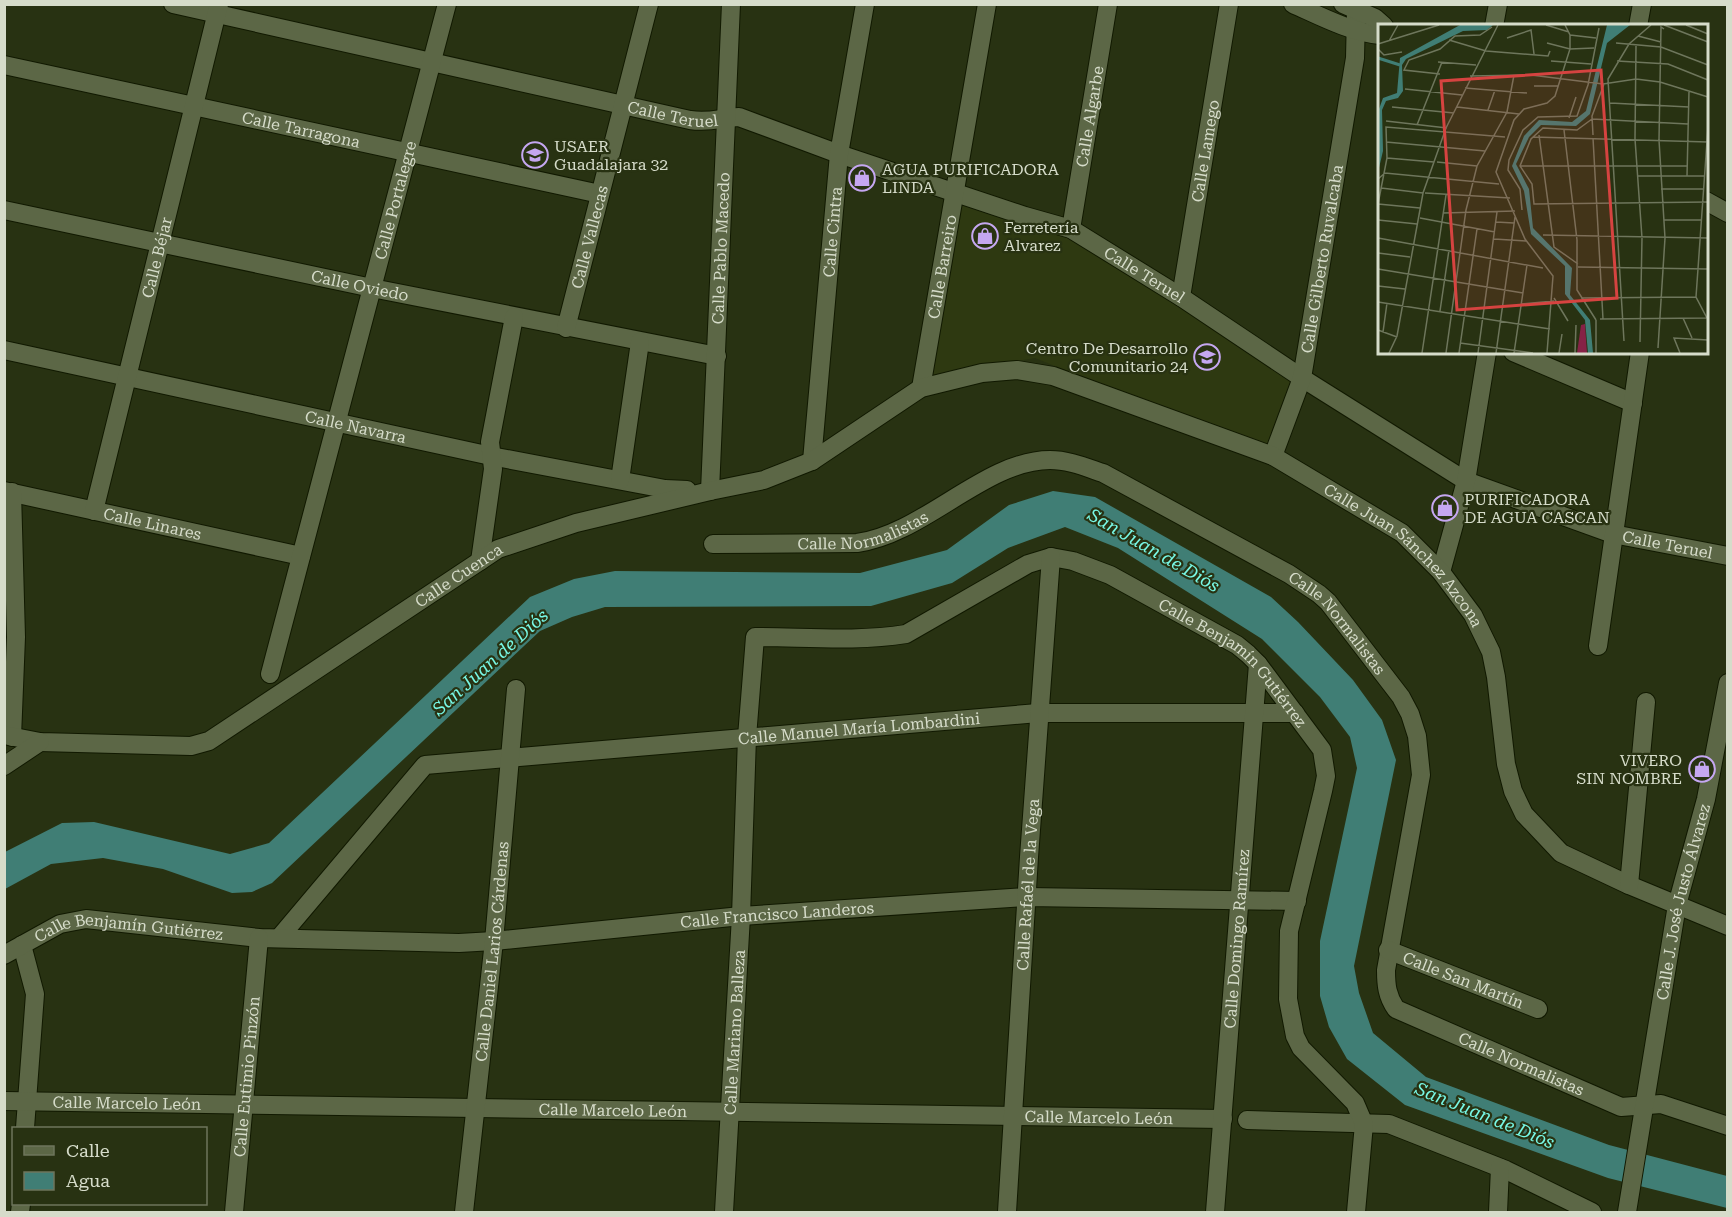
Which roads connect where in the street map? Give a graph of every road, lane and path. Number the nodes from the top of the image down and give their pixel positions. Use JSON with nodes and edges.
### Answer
{"nodes":[{"id":1,"x":173,"y":4,"type":"edge"},
{"id":2,"x":447,"y":4,"type":"edge"},
{"id":3,"x":649,"y":4,"type":"edge"},
{"id":4,"x":732,"y":4,"type":"edge"},
{"id":5,"x":865,"y":4,"type":"edge"},
{"id":6,"x":987,"y":4,"type":"edge"},
{"id":7,"x":1108,"y":4,"type":"edge"},
{"id":8,"x":1229,"y":4,"type":"edge"},
{"id":9,"x":1293,"y":4,"type":"edge"},
{"id":10,"x":1498,"y":4,"type":"edge"},
{"id":11,"x":1642,"y":4,"type":"edge"},
{"id":12,"x":1352,"y":7,"type":"edge"},
{"id":13,"x":218,"y":10,"type":"edge"},
{"id":14,"x":1374,"y":24,"type":"edge"},
{"id":15,"x":1494,"y":24,"type":"edge"},
{"id":16,"x":1638,"y":24,"type":"edge"},
{"id":17,"x":432,"y":63,"type":"junction"},
{"id":18,"x":4,"y":65,"type":"edge"},
{"id":19,"x":194,"y":106,"type":"junction"},
{"id":20,"x":623,"y":106,"type":"junction"},
{"id":21,"x":727,"y":117,"type":"junction"},
{"id":22,"x":408,"y":153,"type":"junction"},
{"id":23,"x":839,"y":154,"type":"junction"},
{"id":24,"x":954,"y":192,"type":"junction"},
{"id":25,"x":600,"y":194,"type":"junction"},
{"id":26,"x":1708,"y":202,"type":"edge"},
{"id":27,"x":4,"y":210,"type":"edge"},
{"id":28,"x":1728,"y":213,"type":"edge"},
{"id":29,"x":1071,"y":229,"type":"junction"},
{"id":30,"x":160,"y":243,"type":"junction"},
{"id":31,"x":372,"y":288,"type":"junction"},
{"id":32,"x":1181,"y":297,"type":"junction"},
{"id":33,"x":514,"y":317,"type":"junction"},
{"id":34,"x":566,"y":328,"type":"junction"},
{"id":35,"x":640,"y":342,"type":"junction"},
{"id":36,"x":4,"y":350,"type":"edge"},
{"id":37,"x":1487,"y":354,"type":"edge"},
{"id":38,"x":1519,"y":354,"type":"edge"},
{"id":39,"x":1640,"y":354,"type":"edge"},
{"id":40,"x":717,"y":356,"type":"junction"},
{"id":41,"x":127,"y":375,"type":"junction"},
{"id":42,"x":1302,"y":378,"type":"junction"},
{"id":43,"x":921,"y":388,"type":"junction"},
{"id":44,"x":1633,"y":404,"type":"junction"},
{"id":45,"x":337,"y":422,"type":"junction"},
{"id":46,"x":492,"y":456,"type":"junction"},
{"id":47,"x":1273,"y":456,"type":"junction"},
{"id":48,"x":812,"y":460,"type":"junction"},
{"id":49,"x":620,"y":480,"type":"junction"},
{"id":50,"x":1466,"y":481,"type":"junction"},
{"id":51,"x":8,"y":491,"type":"edge"},
{"id":52,"x":710,"y":491,"type":"junction"},
{"id":53,"x":94,"y":511,"type":"junction"},
{"id":54,"x":1613,"y":534,"type":"junction"},
{"id":55,"x":713,"y":544,"type":"dead end"},
{"id":56,"x":301,"y":556,"type":"junction"},
{"id":57,"x":1728,"y":556,"type":"edge"},
{"id":58,"x":1051,"y":557,"type":"junction"},
{"id":59,"x":480,"y":561,"type":"junction"},
{"id":60,"x":1441,"y":573,"type":"junction"},
{"id":61,"x":9,"y":589,"type":"edge"},
{"id":62,"x":1598,"y":646,"type":"dead end"},
{"id":63,"x":1258,"y":663,"type":"junction"},
{"id":64,"x":270,"y":674,"type":"dead end"},
{"id":65,"x":1728,"y":683,"type":"edge"},
{"id":66,"x":516,"y":689,"type":"dead end"},
{"id":67,"x":1646,"y":702,"type":"dead end"},
{"id":68,"x":1254,"y":712,"type":"junction"},
{"id":69,"x":1038,"y":713,"type":"junction"},
{"id":70,"x":1294,"y":713,"type":"junction"},
{"id":71,"x":8,"y":736,"type":"edge"},
{"id":72,"x":747,"y":737,"type":"junction"},
{"id":73,"x":40,"y":742,"type":"junction"},
{"id":74,"x":510,"y":757,"type":"junction"},
{"id":75,"x":4,"y":766,"type":"edge"},
{"id":76,"x":1629,"y":885,"type":"junction"},
{"id":77,"x":1027,"y":897,"type":"junction"},
{"id":78,"x":1239,"y":900,"type":"junction"},
{"id":79,"x":1297,"y":901,"type":"junction"},
{"id":80,"x":1677,"y":905,"type":"junction"},
{"id":81,"x":741,"y":916,"type":"junction"},
{"id":82,"x":1728,"y":926,"type":"edge"},
{"id":83,"x":259,"y":938,"type":"junction"},
{"id":84,"x":279,"y":938,"type":"junction"},
{"id":85,"x":494,"y":941,"type":"junction"},
{"id":86,"x":22,"y":945,"type":"junction"},
{"id":87,"x":1388,"y":950,"type":"junction"},
{"id":88,"x":4,"y":955,"type":"edge"},
{"id":89,"x":1538,"y":1009,"type":"dead end"},
{"id":90,"x":4,"y":1101,"type":"edge"},
{"id":91,"x":27,"y":1102,"type":"junction"},
{"id":92,"x":244,"y":1105,"type":"junction"},
{"id":93,"x":475,"y":1107,"type":"junction"},
{"id":94,"x":729,"y":1112,"type":"junction"},
{"id":95,"x":1644,"y":1113,"type":"junction"},
{"id":96,"x":1014,"y":1116,"type":"junction"},
{"id":97,"x":1223,"y":1119,"type":"junction"},
{"id":98,"x":1247,"y":1120,"type":"dead end"},
{"id":99,"x":1364,"y":1124,"type":"junction"},
{"id":100,"x":1728,"y":1126,"type":"edge"},
{"id":101,"x":25,"y":1127,"type":"edge"},
{"id":102,"x":1500,"y":1168,"type":"junction"},
{"id":103,"x":234,"y":1212,"type":"edge"},
{"id":104,"x":464,"y":1212,"type":"edge"},
{"id":105,"x":724,"y":1212,"type":"edge"},
{"id":106,"x":1007,"y":1212,"type":"edge"},
{"id":107,"x":1215,"y":1212,"type":"edge"},
{"id":108,"x":1356,"y":1212,"type":"edge"},
{"id":109,"x":1498,"y":1212,"type":"edge"},
{"id":110,"x":1592,"y":1212,"type":"edge"},
{"id":111,"x":1627,"y":1212,"type":"edge"}],
"edges":[{"from":1,"to":13,"type":"street","name":"Calle Teruel"},
{"from":2,"to":17,"type":"street","name":"Calle Portalegre"},
{"from":3,"to":20,"type":"street","name":"Calle Vallecas"},
{"from":4,"to":21,"type":"street","name":"Calle Pablo Macedo"},
{"from":5,"to":23,"type":"street","name":"Calle Cintra"},
{"from":6,"to":24,"type":"street","name":"Calle Barreiro"},
{"from":7,"to":29,"type":"street","name":"Calle Algarbe"},
{"from":8,"to":32,"type":"street","name":"Calle Lamego"},
{"from":9,"to":14,"type":"street"},
{"from":10,"to":15,"type":"street"},
{"from":11,"to":16,"type":"street"},
{"from":12,"to":14,"type":"street"},
{"from":13,"to":17,"type":"street","name":"Calle Teruel"},
{"from":13,"to":19,"type":"street","name":"Calle Béjar"},
{"from":14,"to":42,"type":"street","name":"Calle Gilberto Ruvalcaba"},
{"from":17,"to":20,"type":"street","name":"Calle Teruel"},
{"from":17,"to":22,"type":"street","name":"Calle Portalegre"},
{"from":18,"to":19,"type":"street","name":"Calle Tarragona"},
{"from":19,"to":22,"type":"street","name":"Calle Tarragona"},
{"from":19,"to":30,"type":"street","name":"Calle Béjar"},
{"from":20,"to":21,"type":"street","name":"Calle Teruel"},
{"from":20,"to":25,"type":"street","name":"Calle Vallecas"},
{"from":21,"to":23,"type":"street","name":"Calle Teruel"},
{"from":21,"to":40,"type":"street","name":"Calle Pablo Macedo"},
{"from":22,"to":25,"type":"street","name":"Calle Tarragona"},
{"from":22,"to":31,"type":"street","name":"Calle Portalegre"},
{"from":23,"to":24,"type":"street","name":"Calle Teruel"},
{"from":23,"to":48,"type":"street","name":"Calle Cintra"},
{"from":24,"to":29,"type":"street","name":"Calle Teruel"},
{"from":24,"to":43,"type":"street","name":"Calle Barreiro"},
{"from":25,"to":34,"type":"street","name":"Calle Vallecas"},
{"from":26,"to":28,"type":"street"},
{"from":27,"to":30,"type":"street","name":"Calle Oviedo"},
{"from":29,"to":32,"type":"street","name":"Calle Teruel"},
{"from":30,"to":31,"type":"street","name":"Calle Oviedo"},
{"from":30,"to":41,"type":"street","name":"Calle Béjar"},
{"from":31,"to":33,"type":"street","name":"Calle Oviedo"},
{"from":31,"to":45,"type":"street","name":"Calle Portalegre"},
{"from":32,"to":42,"type":"street","name":"Calle Teruel"},
{"from":33,"to":34,"type":"street","name":"Calle Oviedo"},
{"from":33,"to":46,"type":"street"},
{"from":34,"to":35,"type":"street","name":"Calle Oviedo"},
{"from":35,"to":40,"type":"street","name":"Calle Oviedo"},
{"from":35,"to":49,"type":"street"},
{"from":36,"to":41,"type":"street","name":"Calle Navarra"},
{"from":37,"to":50,"type":"street"},
{"from":38,"to":44,"type":"street"},
{"from":39,"to":44,"type":"street"},
{"from":40,"to":52,"type":"street","name":"Calle Pablo Macedo"},
{"from":41,"to":45,"type":"street","name":"Calle Navarra"},
{"from":41,"to":53,"type":"street","name":"Calle Béjar"},
{"from":42,"to":47,"type":"street","name":"Calle Gilberto Ruvalcaba"},
{"from":42,"to":50,"type":"street","name":"Calle Teruel"},
{"from":43,"to":47,"type":"street","name":"Calle Juan Sánchez Azcona"},
{"from":43,"to":48,"type":"street","name":"Calle Cuenca"},
{"from":44,"to":54,"type":"street"},
{"from":45,"to":46,"type":"street","name":"Calle Navarra"},
{"from":45,"to":56,"type":"street","name":"Calle Portalegre"},
{"from":46,"to":49,"type":"street","name":"Calle Navarra"},
{"from":46,"to":59,"type":"street"},
{"from":47,"to":60,"type":"street","name":"Calle Juan Sánchez Azcona"},
{"from":48,"to":52,"type":"street","name":"Calle Cuenca"},
{"from":49,"to":52,"type":"street","name":"Calle Navarra"},
{"from":50,"to":54,"type":"street","name":"Calle Teruel"},
{"from":50,"to":60,"type":"street"},
{"from":51,"to":53,"type":"street","name":"Calle Linares"},
{"from":51,"to":61,"type":"street"},
{"from":52,"to":59,"type":"street","name":"Calle Cuenca"},
{"from":53,"to":56,"type":"street","name":"Calle Linares"},
{"from":54,"to":57,"type":"street","name":"Calle Teruel"},
{"from":54,"to":62,"type":"street"},
{"from":55,"to":87,"type":"street","name":"Calle Normalistas"},
{"from":56,"to":64,"type":"street","name":"Calle Portalegre"},
{"from":58,"to":63,"type":"street","name":"Calle Benjamín Gutiérrez"},
{"from":58,"to":69,"type":"street","name":"Calle Rafaél de la Vega"},
{"from":58,"to":72,"type":"street","name":"Calle Mariano Balleza"},
{"from":59,"to":73,"type":"street","name":"Calle Cuenca"},
{"from":60,"to":76,"type":"street","name":"Calle Juan Sánchez Azcona"},
{"from":61,"to":71,"type":"street"},
{"from":63,"to":68,"type":"street","name":"Calle Domingo Ramírez"},
{"from":63,"to":70,"type":"street","name":"Calle Benjamín Gutiérrez"},
{"from":65,"to":80,"type":"street","name":"Calle J. José Justo Álvarez"},
{"from":66,"to":74,"type":"street","name":"Calle Daniel Larios Cárdenas"},
{"from":67,"to":76,"type":"street"},
{"from":68,"to":69,"type":"street","name":"Calle Manuel María Lombardini"},
{"from":68,"to":70,"type":"street","name":"Calle Manuel María Lombardini"},
{"from":68,"to":78,"type":"street","name":"Calle Domingo Ramírez"},
{"from":69,"to":72,"type":"street","name":"Calle Manuel María Lombardini"},
{"from":69,"to":77,"type":"street","name":"Calle Rafaél de la Vega"},
{"from":70,"to":79,"type":"street","name":"Calle Benjamín Gutiérrez"},
{"from":71,"to":73,"type":"street","name":"Calle Cuenca"},
{"from":72,"to":74,"type":"street","name":"Calle Manuel María Lombardini"},
{"from":72,"to":81,"type":"street","name":"Calle Mariano Balleza"},
{"from":73,"to":75,"type":"street"},
{"from":74,"to":84,"type":"street","name":"Calle Manuel María Lombardini"},
{"from":74,"to":85,"type":"street","name":"Calle Daniel Larios Cárdenas"},
{"from":76,"to":80,"type":"street","name":"Calle Juan Sánchez Azcona"},
{"from":77,"to":78,"type":"street","name":"Calle Francisco Landeros"},
{"from":77,"to":81,"type":"street","name":"Calle Francisco Landeros"},
{"from":77,"to":96,"type":"street","name":"Calle Rafaél de la Vega"},
{"from":78,"to":79,"type":"street","name":"Calle Francisco Landeros"},
{"from":78,"to":97,"type":"street","name":"Calle Domingo Ramírez"},
{"from":79,"to":99,"type":"street","name":"Calle Benjamín Gutiérrez"},
{"from":80,"to":82,"type":"street","name":"Calle Juan Sánchez Azcona"},
{"from":80,"to":95,"type":"street","name":"Calle J. José Justo Álvarez"},
{"from":81,"to":85,"type":"street","name":"Calle Francisco Landeros"},
{"from":81,"to":94,"type":"street","name":"Calle Mariano Balleza"},
{"from":83,"to":84,"type":"street","name":"Calle Francisco Landeros"},
{"from":83,"to":86,"type":"street","name":"Calle Benjamín Gutiérrez"},
{"from":83,"to":92,"type":"street","name":"Calle Eutimio Pinzón"},
{"from":84,"to":85,"type":"street","name":"Calle Francisco Landeros"},
{"from":85,"to":93,"type":"street","name":"Calle Daniel Larios Cárdenas"},
{"from":86,"to":88,"type":"street","name":"Calle Benjamín Gutiérrez"},
{"from":86,"to":91,"type":"street"},
{"from":87,"to":89,"type":"street","name":"Calle San Martín"},
{"from":87,"to":95,"type":"street","name":"Calle Normalistas"},
{"from":90,"to":91,"type":"street","name":"Calle Marcelo León"},
{"from":91,"to":92,"type":"street","name":"Calle Marcelo León"},
{"from":91,"to":101,"type":"street"},
{"from":92,"to":93,"type":"street","name":"Calle Marcelo León"},
{"from":92,"to":103,"type":"street","name":"Calle Eutimio Pinzón"},
{"from":93,"to":94,"type":"street","name":"Calle Marcelo León"},
{"from":93,"to":104,"type":"street","name":"Calle Daniel Larios Cárdenas"},
{"from":94,"to":96,"type":"street","name":"Calle Marcelo León"},
{"from":94,"to":105,"type":"street","name":"Calle Mariano Balleza"},
{"from":95,"to":100,"type":"street","name":"Calle Normalistas"},
{"from":95,"to":111,"type":"street","name":"Calle J. José Justo Álvarez"},
{"from":96,"to":97,"type":"street","name":"Calle Marcelo León"},
{"from":96,"to":106,"type":"street","name":"Calle Rafaél de la Vega"},
{"from":97,"to":107,"type":"street","name":"Calle Domingo Ramírez"},
{"from":98,"to":99,"type":"street"},
{"from":99,"to":102,"type":"street"},
{"from":99,"to":108,"type":"street"},
{"from":102,"to":109,"type":"street"},
{"from":102,"to":110,"type":"street"}]}
